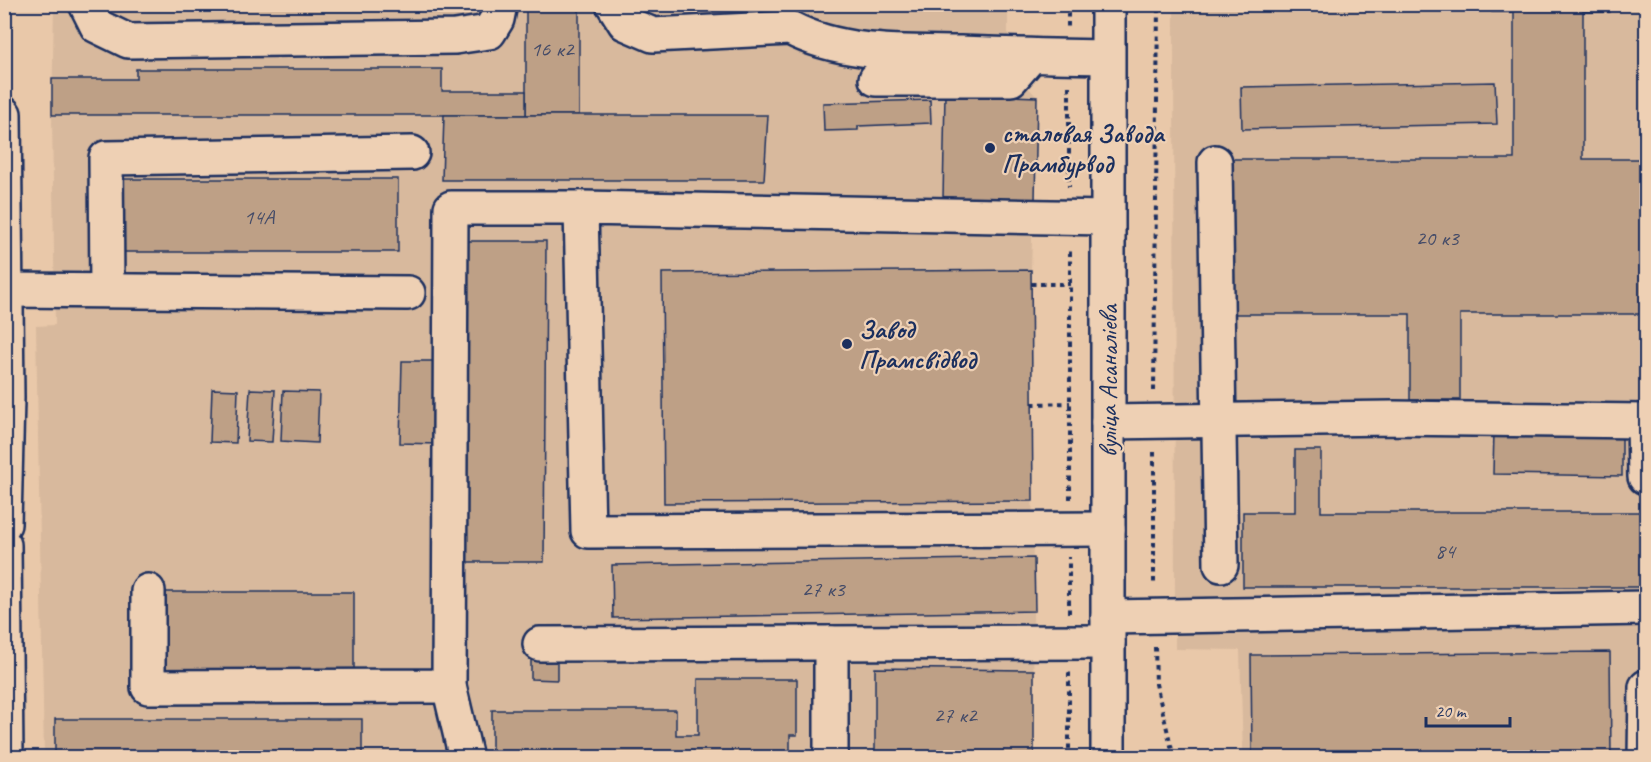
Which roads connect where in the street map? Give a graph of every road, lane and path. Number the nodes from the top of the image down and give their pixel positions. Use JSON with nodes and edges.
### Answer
{"nodes":[{"id":1,"x":86,"y":4,"type":"edge"},
{"id":2,"x":500,"y":4,"type":"edge"},
{"id":3,"x":613,"y":4,"type":"edge"},
{"id":4,"x":1068,"y":4,"type":"edge"},
{"id":5,"x":1108,"y":4,"type":"edge"},
{"id":6,"x":1158,"y":4,"type":"edge"},
{"id":7,"x":789,"y":16,"type":"edge"},
{"id":8,"x":1031,"y":56,"type":"junction"},
{"id":9,"x":1068,"y":56,"type":"junction"},
{"id":10,"x":1107,"y":57,"type":"junction"},
{"id":11,"x":876,"y":80,"type":"dead end"},
{"id":12,"x":4,"y":114,"type":"edge"},
{"id":13,"x":412,"y":153,"type":"dead end"},
{"id":14,"x":1215,"y":162,"type":"dead end"},
{"id":15,"x":5,"y":183,"type":"edge"},
{"id":16,"x":580,"y":208,"type":"junction"},
{"id":17,"x":1070,"y":217,"type":"junction"},
{"id":18,"x":1107,"y":218,"type":"junction"},
{"id":19,"x":1031,"y":284,"type":"dead end"},
{"id":20,"x":1070,"y":284,"type":"junction"},
{"id":21,"x":5,"y":290,"type":"edge"},
{"id":22,"x":106,"y":290,"type":"junction"},
{"id":23,"x":408,"y":293,"type":"dead end"},
{"id":24,"x":6,"y":398,"type":"edge"},
{"id":25,"x":1070,"y":402,"type":"junction"},
{"id":26,"x":1032,"y":404,"type":"dead end"},
{"id":27,"x":1219,"y":421,"type":"junction"},
{"id":28,"x":1645,"y":421,"type":"edge"},
{"id":29,"x":1108,"y":422,"type":"junction"},
{"id":30,"x":1154,"y":422,"type":"junction"},
{"id":31,"x":1645,"y":477,"type":"edge"},
{"id":32,"x":4,"y":524,"type":"edge"},
{"id":33,"x":1070,"y":529,"type":"junction"},
{"id":34,"x":1108,"y":529,"type":"junction"},
{"id":35,"x":4,"y":545,"type":"edge"},
{"id":36,"x":1221,"y":566,"type":"dead end"},
{"id":37,"x":148,"y":591,"type":"dead end"},
{"id":38,"x":1647,"y":608,"type":"edge"},
{"id":39,"x":1154,"y":616,"type":"junction"},
{"id":40,"x":1108,"y":629,"type":"junction"},
{"id":41,"x":1069,"y":642,"type":"junction"},
{"id":42,"x":831,"y":643,"type":"junction"},
{"id":43,"x":540,"y":644,"type":"dead end"},
{"id":44,"x":449,"y":686,"type":"junction"},
{"id":45,"x":1647,"y":687,"type":"edge"},
{"id":46,"x":5,"y":695,"type":"edge"},
{"id":47,"x":6,"y":758,"type":"edge"},
{"id":48,"x":466,"y":758,"type":"edge"},
{"id":49,"x":831,"y":758,"type":"edge"},
{"id":50,"x":1069,"y":758,"type":"edge"},
{"id":51,"x":1108,"y":758,"type":"edge"},
{"id":52,"x":1174,"y":758,"type":"edge"},
{"id":53,"x":1645,"y":758,"type":"edge"}],
"edges":[{"from":1,"to":2,"type":"street"},
{"from":3,"to":7,"type":"street"},
{"from":4,"to":9,"type":"path"},
{"from":5,"to":10,"type":"street","name":"вуліца Асаналіева"},
{"from":6,"to":30,"type":"path"},
{"from":7,"to":8,"type":"street"},
{"from":8,"to":9,"type":"street"},
{"from":8,"to":11,"type":"street"},
{"from":9,"to":10,"type":"street"},
{"from":9,"to":17,"type":"path"},
{"from":10,"to":18,"type":"street","name":"вуліца Асаналіева"},
{"from":12,"to":15,"type":"street"},
{"from":13,"to":22,"type":"street"},
{"from":14,"to":27,"type":"street"},
{"from":15,"to":21,"type":"street"},
{"from":16,"to":17,"type":"street"},
{"from":16,"to":33,"type":"street"},
{"from":16,"to":44,"type":"street"},
{"from":17,"to":18,"type":"street"},
{"from":17,"to":20,"type":"path"},
{"from":18,"to":29,"type":"street","name":"вуліца Асаналіева"},
{"from":19,"to":20,"type":"path"},
{"from":20,"to":25,"type":"path"},
{"from":21,"to":22,"type":"street"},
{"from":21,"to":24,"type":"street"},
{"from":22,"to":23,"type":"street"},
{"from":24,"to":32,"type":"street"},
{"from":25,"to":26,"type":"path"},
{"from":25,"to":33,"type":"path"},
{"from":27,"to":28,"type":"street"},
{"from":27,"to":30,"type":"street"},
{"from":27,"to":36,"type":"street"},
{"from":28,"to":31,"type":"street"},
{"from":29,"to":30,"type":"street"},
{"from":29,"to":34,"type":"street","name":"вуліца Асаналіева"},
{"from":30,"to":39,"type":"path"},
{"from":33,"to":34,"type":"street"},
{"from":33,"to":41,"type":"path"},
{"from":34,"to":40,"type":"street","name":"вуліца Асаналіева"},
{"from":35,"to":46,"type":"street"},
{"from":37,"to":44,"type":"street"},
{"from":38,"to":39,"type":"street"},
{"from":39,"to":40,"type":"street"},
{"from":39,"to":52,"type":"path"},
{"from":40,"to":41,"type":"street"},
{"from":40,"to":51,"type":"street","name":"вуліца Асаналіева"},
{"from":41,"to":42,"type":"street"},
{"from":41,"to":50,"type":"path"},
{"from":42,"to":43,"type":"street"},
{"from":42,"to":49,"type":"street"},
{"from":44,"to":48,"type":"street"},
{"from":45,"to":53,"type":"street"},
{"from":46,"to":47,"type":"street"}]}
